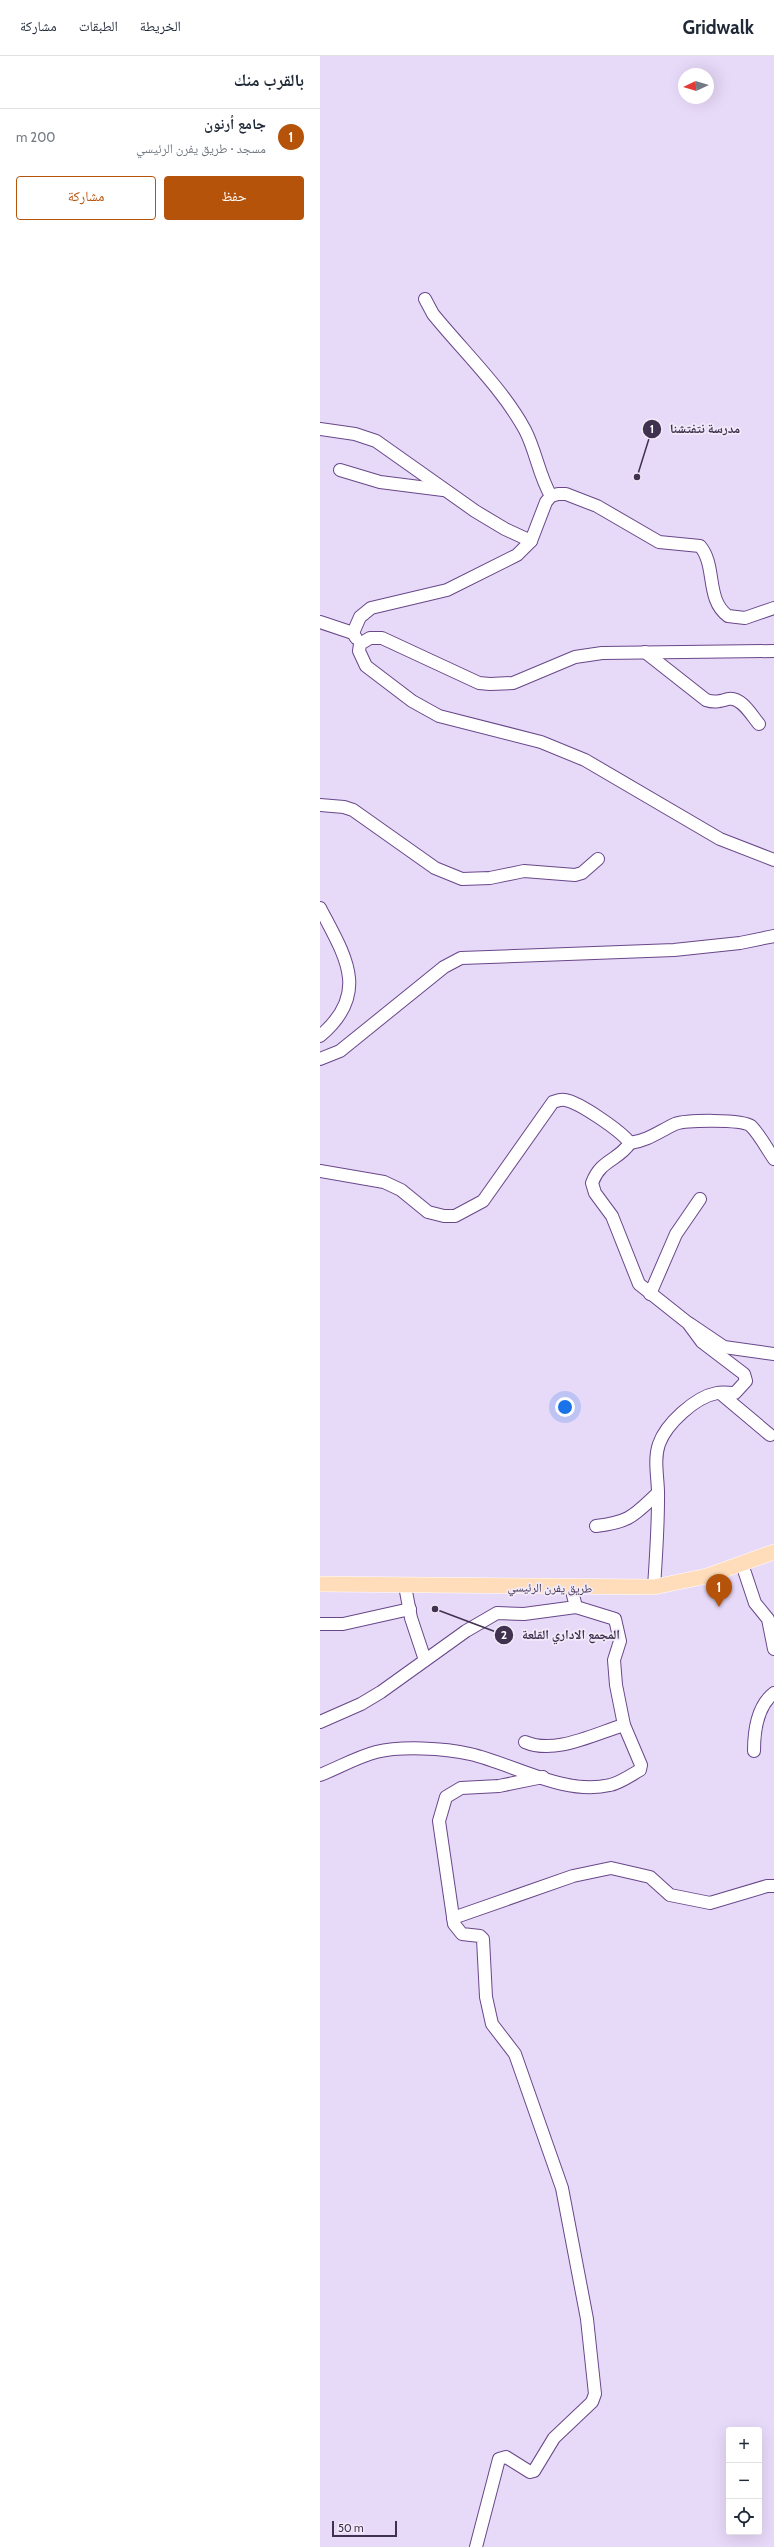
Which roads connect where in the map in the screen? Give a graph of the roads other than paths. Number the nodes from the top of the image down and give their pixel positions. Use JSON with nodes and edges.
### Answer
{"nodes":[{"id":1,"x":425,"y":299,"type":"dead end"},
{"id":2,"x":320,"y":429,"type":"edge"},
{"id":3,"x":340,"y":470,"type":"dead end"},
{"id":4,"x":444,"y":490,"type":"junction"},
{"id":5,"x":551,"y":496,"type":"junction"},
{"id":6,"x":530,"y":540,"type":"junction"},
{"id":7,"x":774,"y":608,"type":"edge"},
{"id":8,"x":320,"y":622,"type":"edge"},
{"id":9,"x":353,"y":633,"type":"junction"},
{"id":10,"x":360,"y":644,"type":"junction"},
{"id":11,"x":774,"y":651,"type":"edge"},
{"id":12,"x":645,"y":652,"type":"junction"},
{"id":13,"x":759,"y":724,"type":"dead end"},
{"id":14,"x":320,"y":805,"type":"edge"},
{"id":15,"x":598,"y":859,"type":"dead end"},
{"id":16,"x":774,"y":860,"type":"edge"},
{"id":17,"x":320,"y":908,"type":"edge"},
{"id":18,"x":774,"y":936,"type":"edge"},
{"id":19,"x":320,"y":1036,"type":"edge"},
{"id":20,"x":320,"y":1059,"type":"edge"},
{"id":21,"x":630,"y":1143,"type":"junction"},
{"id":22,"x":774,"y":1159,"type":"edge"},
{"id":23,"x":320,"y":1171,"type":"edge"},
{"id":24,"x":700,"y":1199,"type":"dead end"},
{"id":25,"x":650,"y":1294,"type":"junction"},
{"id":26,"x":688,"y":1323,"type":"junction"},
{"id":27,"x":774,"y":1354,"type":"edge"},
{"id":28,"x":720,"y":1393,"type":"junction"},
{"id":29,"x":770,"y":1434,"type":"dead end"},
{"id":30,"x":658,"y":1493,"type":"junction"},
{"id":31,"x":596,"y":1526,"type":"dead end"},
{"id":32,"x":774,"y":1552,"type":"edge"},
{"id":33,"x":742,"y":1564,"type":"junction"},
{"id":34,"x":320,"y":1584,"type":"edge"},
{"id":35,"x":405,"y":1586,"type":"junction"},
{"id":36,"x":571,"y":1587,"type":"junction"},
{"id":37,"x":654,"y":1588,"type":"junction"},
{"id":38,"x":576,"y":1607,"type":"junction"},
{"id":39,"x":410,"y":1609,"type":"junction"},
{"id":40,"x":320,"y":1624,"type":"edge"},
{"id":41,"x":774,"y":1649,"type":"edge"},
{"id":42,"x":425,"y":1660,"type":"junction"},
{"id":43,"x":774,"y":1693,"type":"edge"},
{"id":44,"x":320,"y":1722,"type":"edge"},
{"id":45,"x":624,"y":1725,"type":"junction"},
{"id":46,"x":525,"y":1742,"type":"dead end"},
{"id":47,"x":754,"y":1752,"type":"dead end"},
{"id":48,"x":320,"y":1775,"type":"edge"},
{"id":49,"x":543,"y":1778,"type":"junction"},
{"id":50,"x":774,"y":1886,"type":"edge"},
{"id":51,"x":453,"y":1918,"type":"junction"},
{"id":52,"x":476,"y":2547,"type":"edge"}],
"edges":[{"from":1,"to":5,"type":"street"},
{"from":2,"to":4,"type":"street"},
{"from":3,"to":4,"type":"street"},
{"from":4,"to":6,"type":"street"},
{"from":5,"to":6,"type":"street"},
{"from":5,"to":7,"type":"street"},
{"from":6,"to":9,"type":"street"},
{"from":8,"to":9,"type":"street"},
{"from":9,"to":10,"type":"street"},
{"from":10,"to":12,"type":"street"},
{"from":10,"to":16,"type":"street"},
{"from":11,"to":12,"type":"street"},
{"from":12,"to":13,"type":"street"},
{"from":14,"to":15,"type":"street"},
{"from":17,"to":19,"type":"street"},
{"from":18,"to":20,"type":"street"},
{"from":21,"to":22,"type":"street"},
{"from":21,"to":23,"type":"street"},
{"from":21,"to":25,"type":"street"},
{"from":24,"to":25,"type":"street"},
{"from":25,"to":26,"type":"street"},
{"from":26,"to":27,"type":"street"},
{"from":26,"to":28,"type":"street"},
{"from":28,"to":29,"type":"street"},
{"from":28,"to":30,"type":"street"},
{"from":30,"to":31,"type":"street"},
{"from":30,"to":37,"type":"street"},
{"from":32,"to":33,"type":"main road","name":"طريق يفرن الرئيسي"},
{"from":33,"to":37,"type":"main road","name":"طريق يفرن الرئيسي"},
{"from":33,"to":41,"type":"street"},
{"from":34,"to":35,"type":"main road","name":"طريق يفرن الرئيسي"},
{"from":35,"to":36,"type":"main road","name":"طريق يفرن الرئيسي"},
{"from":35,"to":39,"type":"street"},
{"from":36,"to":37,"type":"main road","name":"طريق يفرن الرئيسي"},
{"from":36,"to":38,"type":"street"},
{"from":38,"to":42,"type":"street"},
{"from":38,"to":45,"type":"street"},
{"from":39,"to":40,"type":"street"},
{"from":39,"to":42,"type":"street"},
{"from":42,"to":44,"type":"street"},
{"from":43,"to":47,"type":"street"},
{"from":45,"to":46,"type":"street"},
{"from":45,"to":49,"type":"street"},
{"from":48,"to":49,"type":"street"},
{"from":49,"to":51,"type":"street"},
{"from":50,"to":51,"type":"street"},
{"from":51,"to":52,"type":"street"}]}
